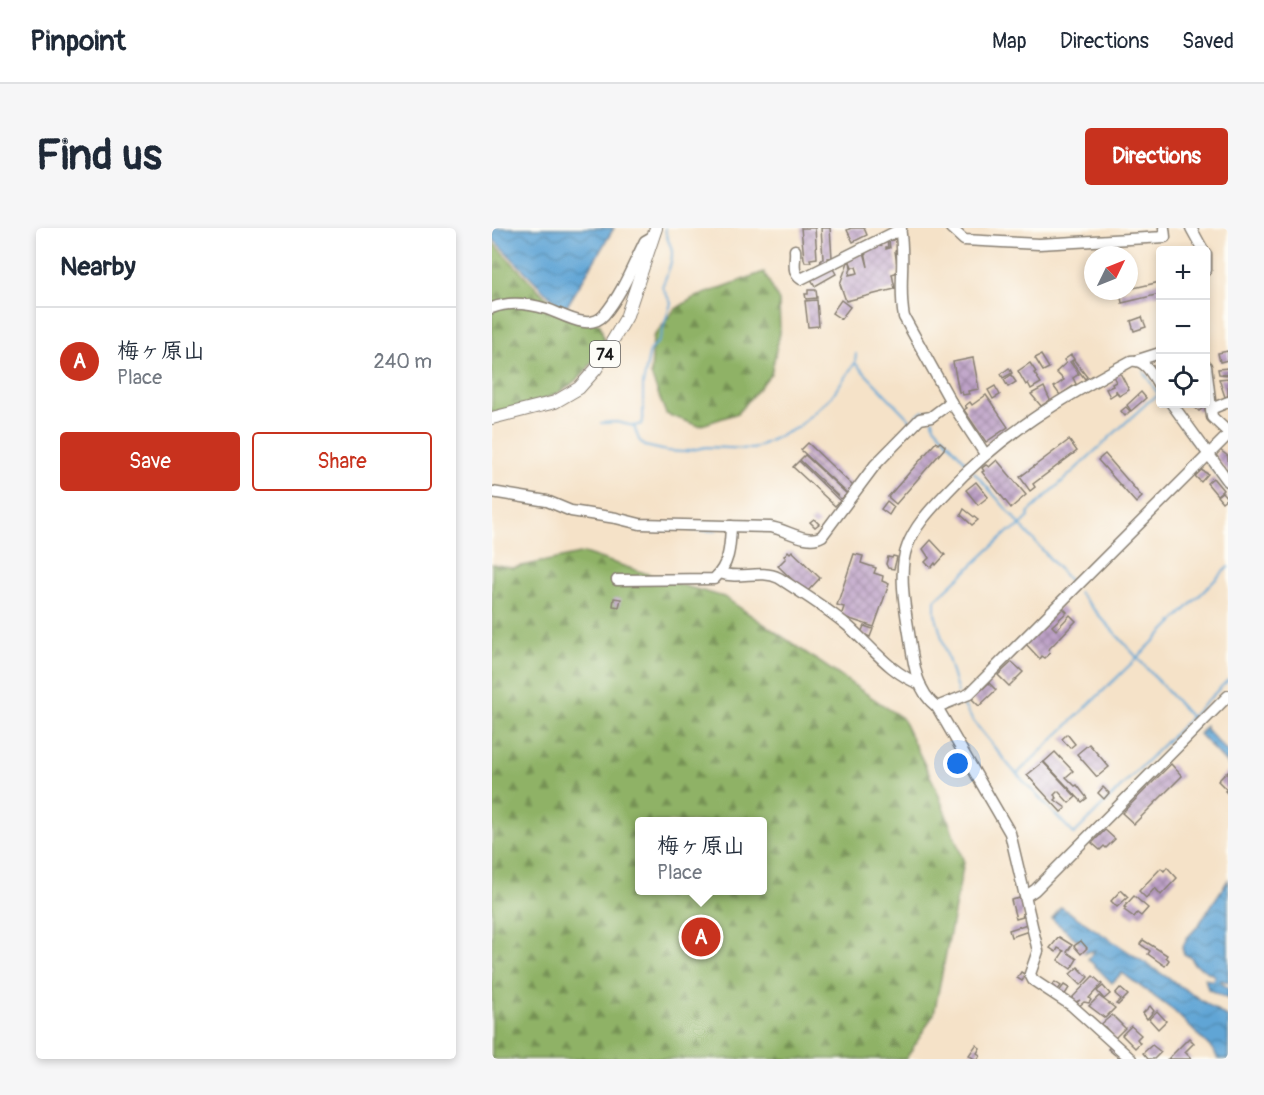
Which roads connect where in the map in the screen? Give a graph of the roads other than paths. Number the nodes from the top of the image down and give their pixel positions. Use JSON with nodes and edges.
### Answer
{"nodes":[{"id":1,"x":951,"y":228,"type":"edge"},
{"id":2,"x":1164,"y":228,"type":"edge"},
{"id":3,"x":1191,"y":228,"type":"edge"},
{"id":4,"x":901,"y":229,"type":"edge"},
{"id":5,"x":654,"y":233,"type":"edge"},
{"id":6,"x":1201,"y":246,"type":"edge"},
{"id":7,"x":795,"y":250,"type":"dead end"},
{"id":8,"x":492,"y":308,"type":"edge"},
{"id":9,"x":1156,"y":355,"type":"edge"},
{"id":10,"x":1138,"y":360,"type":"junction"},
{"id":11,"x":1156,"y":380,"type":"edge"},
{"id":12,"x":1210,"y":401,"type":"edge"},
{"id":13,"x":951,"y":402,"type":"junction"},
{"id":14,"x":1228,"y":402,"type":"edge"},
{"id":15,"x":1175,"y":408,"type":"edge"},
{"id":16,"x":1211,"y":410,"type":"junction"},
{"id":17,"x":492,"y":418,"type":"edge"},
{"id":18,"x":1228,"y":434,"type":"edge"},
{"id":19,"x":985,"y":453,"type":"junction"},
{"id":20,"x":1206,"y":458,"type":"junction"},
{"id":21,"x":1228,"y":481,"type":"edge"},
{"id":22,"x":492,"y":492,"type":"edge"},
{"id":23,"x":730,"y":526,"type":"junction"},
{"id":24,"x":720,"y":573,"type":"junction"},
{"id":25,"x":617,"y":580,"type":"dead end"},
{"id":26,"x":920,"y":684,"type":"junction"},
{"id":27,"x":1228,"y":696,"type":"edge"},
{"id":28,"x":937,"y":707,"type":"junction"},
{"id":29,"x":1026,"y":896,"type":"junction"},
{"id":30,"x":1131,"y":1059,"type":"edge"}],
"edges":[{"from":1,"to":2,"type":"street"},
{"from":3,"to":6,"type":"street"},
{"from":4,"to":7,"type":"street"},
{"from":4,"to":13,"type":"street"},
{"from":5,"to":8,"type":"street"},
{"from":5,"to":17,"type":"main road","number":"74"},
{"from":9,"to":10,"type":"street"},
{"from":10,"to":11,"type":"street"},
{"from":10,"to":19,"type":"street"},
{"from":12,"to":16,"type":"street"},
{"from":13,"to":19,"type":"street"},
{"from":13,"to":23,"type":"street"},
{"from":14,"to":16,"type":"street"},
{"from":15,"to":20,"type":"street"},
{"from":16,"to":18,"type":"street"},
{"from":18,"to":20,"type":"street"},
{"from":19,"to":26,"type":"street"},
{"from":20,"to":21,"type":"street"},
{"from":20,"to":28,"type":"street"},
{"from":22,"to":23,"type":"street"},
{"from":23,"to":24,"type":"street"},
{"from":24,"to":25,"type":"street"},
{"from":24,"to":26,"type":"street"},
{"from":26,"to":28,"type":"street"},
{"from":27,"to":29,"type":"street"},
{"from":28,"to":29,"type":"street"},
{"from":29,"to":30,"type":"street"}]}
